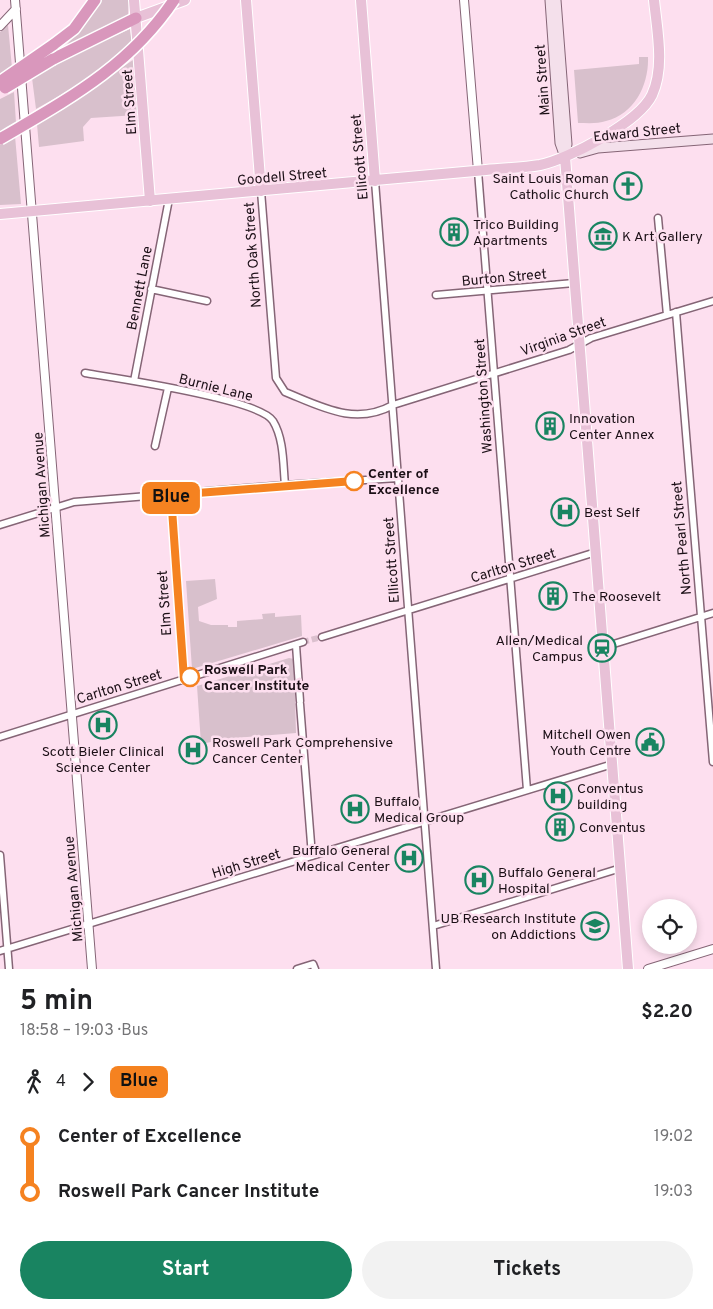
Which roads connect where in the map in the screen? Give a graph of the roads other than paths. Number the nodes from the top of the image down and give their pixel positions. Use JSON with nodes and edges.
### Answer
{"nodes":[{"id":1,"x":16,"y":0,"type":"edge"},
{"id":2,"x":94,"y":0,"type":"edge"},
{"id":3,"x":134,"y":0,"type":"edge"},
{"id":4,"x":174,"y":0,"type":"edge"},
{"id":5,"x":185,"y":0,"type":"edge"},
{"id":6,"x":246,"y":0,"type":"edge"},
{"id":7,"x":361,"y":0,"type":"edge"},
{"id":8,"x":464,"y":0,"type":"edge"},
{"id":9,"x":550,"y":0,"type":"edge"},
{"id":10,"x":556,"y":0,"type":"edge"},
{"id":11,"x":654,"y":0,"type":"edge"},
{"id":12,"x":16,"y":9,"type":"junction"},
{"id":13,"x":136,"y":18,"type":"junction"},
{"id":14,"x":0,"y":26,"type":"edge"},
{"id":15,"x":0,"y":81,"type":"edge"},
{"id":16,"x":0,"y":89,"type":"edge"},
{"id":17,"x":0,"y":139,"type":"edge"},
{"id":18,"x":713,"y":139,"type":"edge"},
{"id":19,"x":565,"y":157,"type":"junction"},
{"id":20,"x":478,"y":171,"type":"junction"},
{"id":21,"x":375,"y":181,"type":"junction"},
{"id":22,"x":261,"y":191,"type":"junction"},
{"id":23,"x":169,"y":199,"type":"junction"},
{"id":24,"x":150,"y":201,"type":"junction"},
{"id":25,"x":33,"y":211,"type":"junction"},
{"id":26,"x":0,"y":214,"type":"edge"},
{"id":27,"x":658,"y":218,"type":"dead end"},
{"id":28,"x":574,"y":283,"type":"junction"},
{"id":29,"x":151,"y":289,"type":"junction"},
{"id":30,"x":488,"y":291,"type":"junction"},
{"id":31,"x":436,"y":295,"type":"dead end"},
{"id":32,"x":207,"y":300,"type":"dead end"},
{"id":33,"x":713,"y":301,"type":"edge"},
{"id":34,"x":676,"y":312,"type":"junction"},
{"id":35,"x":667,"y":315,"type":"junction"},
{"id":36,"x":580,"y":344,"type":"junction"},
{"id":37,"x":85,"y":373,"type":"dead end"},
{"id":38,"x":494,"y":374,"type":"junction"},
{"id":39,"x":134,"y":381,"type":"junction"},
{"id":40,"x":168,"y":388,"type":"junction"},
{"id":41,"x":392,"y":405,"type":"junction"},
{"id":42,"x":155,"y":446,"type":"dead end"},
{"id":43,"x":398,"y":478,"type":"junction"},
{"id":44,"x":285,"y":485,"type":"junction"},
{"id":45,"x":171,"y":495,"type":"junction"},
{"id":46,"x":55,"y":508,"type":"junction"},
{"id":47,"x":0,"y":525,"type":"edge"},
{"id":48,"x":596,"y":552,"type":"junction"},
{"id":49,"x":510,"y":578,"type":"junction"},
{"id":50,"x":408,"y":610,"type":"junction"},
{"id":51,"x":713,"y":613,"type":"edge"},
{"id":52,"x":700,"y":617,"type":"junction"},
{"id":53,"x":322,"y":637,"type":"tunnel mouth"},
{"id":54,"x":303,"y":642,"type":"tunnel mouth"},
{"id":55,"x":296,"y":645,"type":"junction"},
{"id":56,"x":604,"y":647,"type":"junction"},
{"id":57,"x":184,"y":679,"type":"junction"},
{"id":58,"x":72,"y":714,"type":"junction"},
{"id":59,"x":0,"y":737,"type":"edge"},
{"id":60,"x":713,"y":762,"type":"edge"},
{"id":61,"x":613,"y":764,"type":"junction"},
{"id":62,"x":527,"y":790,"type":"junction"},
{"id":63,"x":425,"y":822,"type":"junction"},
{"id":64,"x":0,"y":855,"type":"edge"},
{"id":65,"x":312,"y":856,"type":"junction"},
{"id":66,"x":621,"y":868,"type":"junction"},
{"id":67,"x":88,"y":924,"type":"junction"},
{"id":68,"x":433,"y":926,"type":"junction"},
{"id":69,"x":7,"y":949,"type":"junction"},
{"id":70,"x":713,"y":949,"type":"edge"},
{"id":71,"x":0,"y":951,"type":"edge"},
{"id":72,"x":9,"y":969,"type":"edge"},
{"id":73,"x":92,"y":969,"type":"edge"},
{"id":74,"x":297,"y":969,"type":"edge"},
{"id":75,"x":315,"y":969,"type":"edge"},
{"id":76,"x":436,"y":969,"type":"edge"},
{"id":77,"x":628,"y":969,"type":"edge"},
{"id":78,"x":648,"y":969,"type":"edge"}],
"edges":[{"from":1,"to":12,"type":"street","name":"Michigan Avenue"},
{"from":2,"to":15,"type":"highway","bridge":true},
{"from":3,"to":13,"type":"main road","name":"Elm Street"},
{"from":4,"to":17,"type":"highway","bridge":true},
{"from":5,"to":13,"type":"main road"},
{"from":6,"to":22,"type":"main road","name":"North Oak Street"},
{"from":7,"to":21,"type":"main road","name":"Ellicott Street"},
{"from":8,"to":20,"type":"street","name":"Washington Street"},
{"from":9,"to":19,"type":"main road","name":"Main Street"},
{"from":10,"to":19,"type":"main road"},
{"from":11,"to":19,"type":"main road","name":"Goodell Street"},
{"from":12,"to":14,"type":"street"},
{"from":12,"to":25,"type":"street","name":"Michigan Avenue"},
{"from":13,"to":16,"type":"highway","bridge":true},
{"from":13,"to":24,"type":"main road","name":"Elm Street"},
{"from":18,"to":19,"type":"main road","name":"Edward Street"},
{"from":19,"to":20,"type":"main road","name":"Goodell Street"},
{"from":19,"to":28,"type":"main road"},
{"from":20,"to":21,"type":"main road","name":"Goodell Street"},
{"from":20,"to":30,"type":"street","name":"Washington Street"},
{"from":21,"to":22,"type":"main road","name":"Goodell Street"},
{"from":21,"to":41,"type":"street","name":"Ellicott Street"},
{"from":22,"to":23,"type":"main road","name":"Goodell Street"},
{"from":22,"to":41,"type":"street","name":"North Oak Street"},
{"from":23,"to":24,"type":"main road","name":"Goodell Street"},
{"from":23,"to":29,"type":"street","name":"Bennett Lane"},
{"from":24,"to":25,"type":"main road","name":"Goodell Street"},
{"from":25,"to":26,"type":"main road","name":"Goodell Street"},
{"from":25,"to":46,"type":"street","name":"Michigan Avenue"},
{"from":27,"to":35,"type":"street"},
{"from":28,"to":30,"type":"street","name":"Burton Street"},
{"from":28,"to":36,"type":"main road"},
{"from":29,"to":32,"type":"street"},
{"from":29,"to":39,"type":"street","name":"Bennett Lane"},
{"from":30,"to":31,"type":"street","name":"Burton Street"},
{"from":30,"to":38,"type":"street","name":"Washington Street"},
{"from":33,"to":34,"type":"street","name":"Virginia Street"},
{"from":34,"to":35,"type":"street","name":"Virginia Street"},
{"from":34,"to":52,"type":"street","name":"North Pearl Street"},
{"from":35,"to":36,"type":"street","name":"Virginia Street"},
{"from":36,"to":38,"type":"street","name":"Virginia Street"},
{"from":36,"to":48,"type":"main road"},
{"from":37,"to":39,"type":"street","name":"Burnie Lane"},
{"from":38,"to":41,"type":"street","name":"Virginia Street"},
{"from":38,"to":49,"type":"street","name":"Washington Street"},
{"from":39,"to":40,"type":"street","name":"Burnie Lane"},
{"from":40,"to":42,"type":"street"},
{"from":40,"to":44,"type":"street","name":"Burnie Lane"},
{"from":41,"to":43,"type":"street","name":"Ellicott Street"},
{"from":43,"to":44,"type":"street"},
{"from":43,"to":50,"type":"street","name":"Ellicott Street"},
{"from":44,"to":45,"type":"street"},
{"from":45,"to":46,"type":"street"},
{"from":45,"to":57,"type":"street","name":"Elm Street"},
{"from":46,"to":47,"type":"street"},
{"from":46,"to":58,"type":"street","name":"Michigan Avenue"},
{"from":48,"to":49,"type":"street","name":"Carlton Street"},
{"from":48,"to":56,"type":"main road"},
{"from":49,"to":50,"type":"street","name":"Carlton Street"},
{"from":49,"to":62,"type":"street","name":"Washington Street"},
{"from":50,"to":53,"type":"street","name":"Carlton Street"},
{"from":50,"to":63,"type":"street","name":"Ellicott Street"},
{"from":51,"to":52,"type":"street"},
{"from":52,"to":56,"type":"street"},
{"from":52,"to":60,"type":"street","name":"North Pearl Street"},
{"from":54,"to":55,"type":"street","name":"Carlton Street"},
{"from":55,"to":57,"type":"street","name":"Carlton Street"},
{"from":55,"to":65,"type":"street"},
{"from":56,"to":61,"type":"main road"},
{"from":57,"to":58,"type":"street","name":"Carlton Street"},
{"from":58,"to":59,"type":"street","name":"Carlton Street"},
{"from":58,"to":67,"type":"street","name":"Michigan Avenue"},
{"from":61,"to":62,"type":"street","name":"High Street"},
{"from":61,"to":66,"type":"main road"},
{"from":62,"to":63,"type":"street","name":"High Street"},
{"from":63,"to":65,"type":"street","name":"High Street"},
{"from":63,"to":68,"type":"street","name":"Ellicott Street"},
{"from":64,"to":69,"type":"street"},
{"from":65,"to":67,"type":"street","name":"High Street"},
{"from":66,"to":68,"type":"street"},
{"from":66,"to":77,"type":"main road"},
{"from":67,"to":69,"type":"street","name":"High Street"},
{"from":67,"to":73,"type":"street","name":"Michigan Avenue"},
{"from":68,"to":76,"type":"street","name":"Ellicott Street"},
{"from":69,"to":71,"type":"street","name":"High Street"},
{"from":69,"to":72,"type":"street"},
{"from":70,"to":78,"type":"street"},
{"from":74,"to":75,"type":"street"}]}
